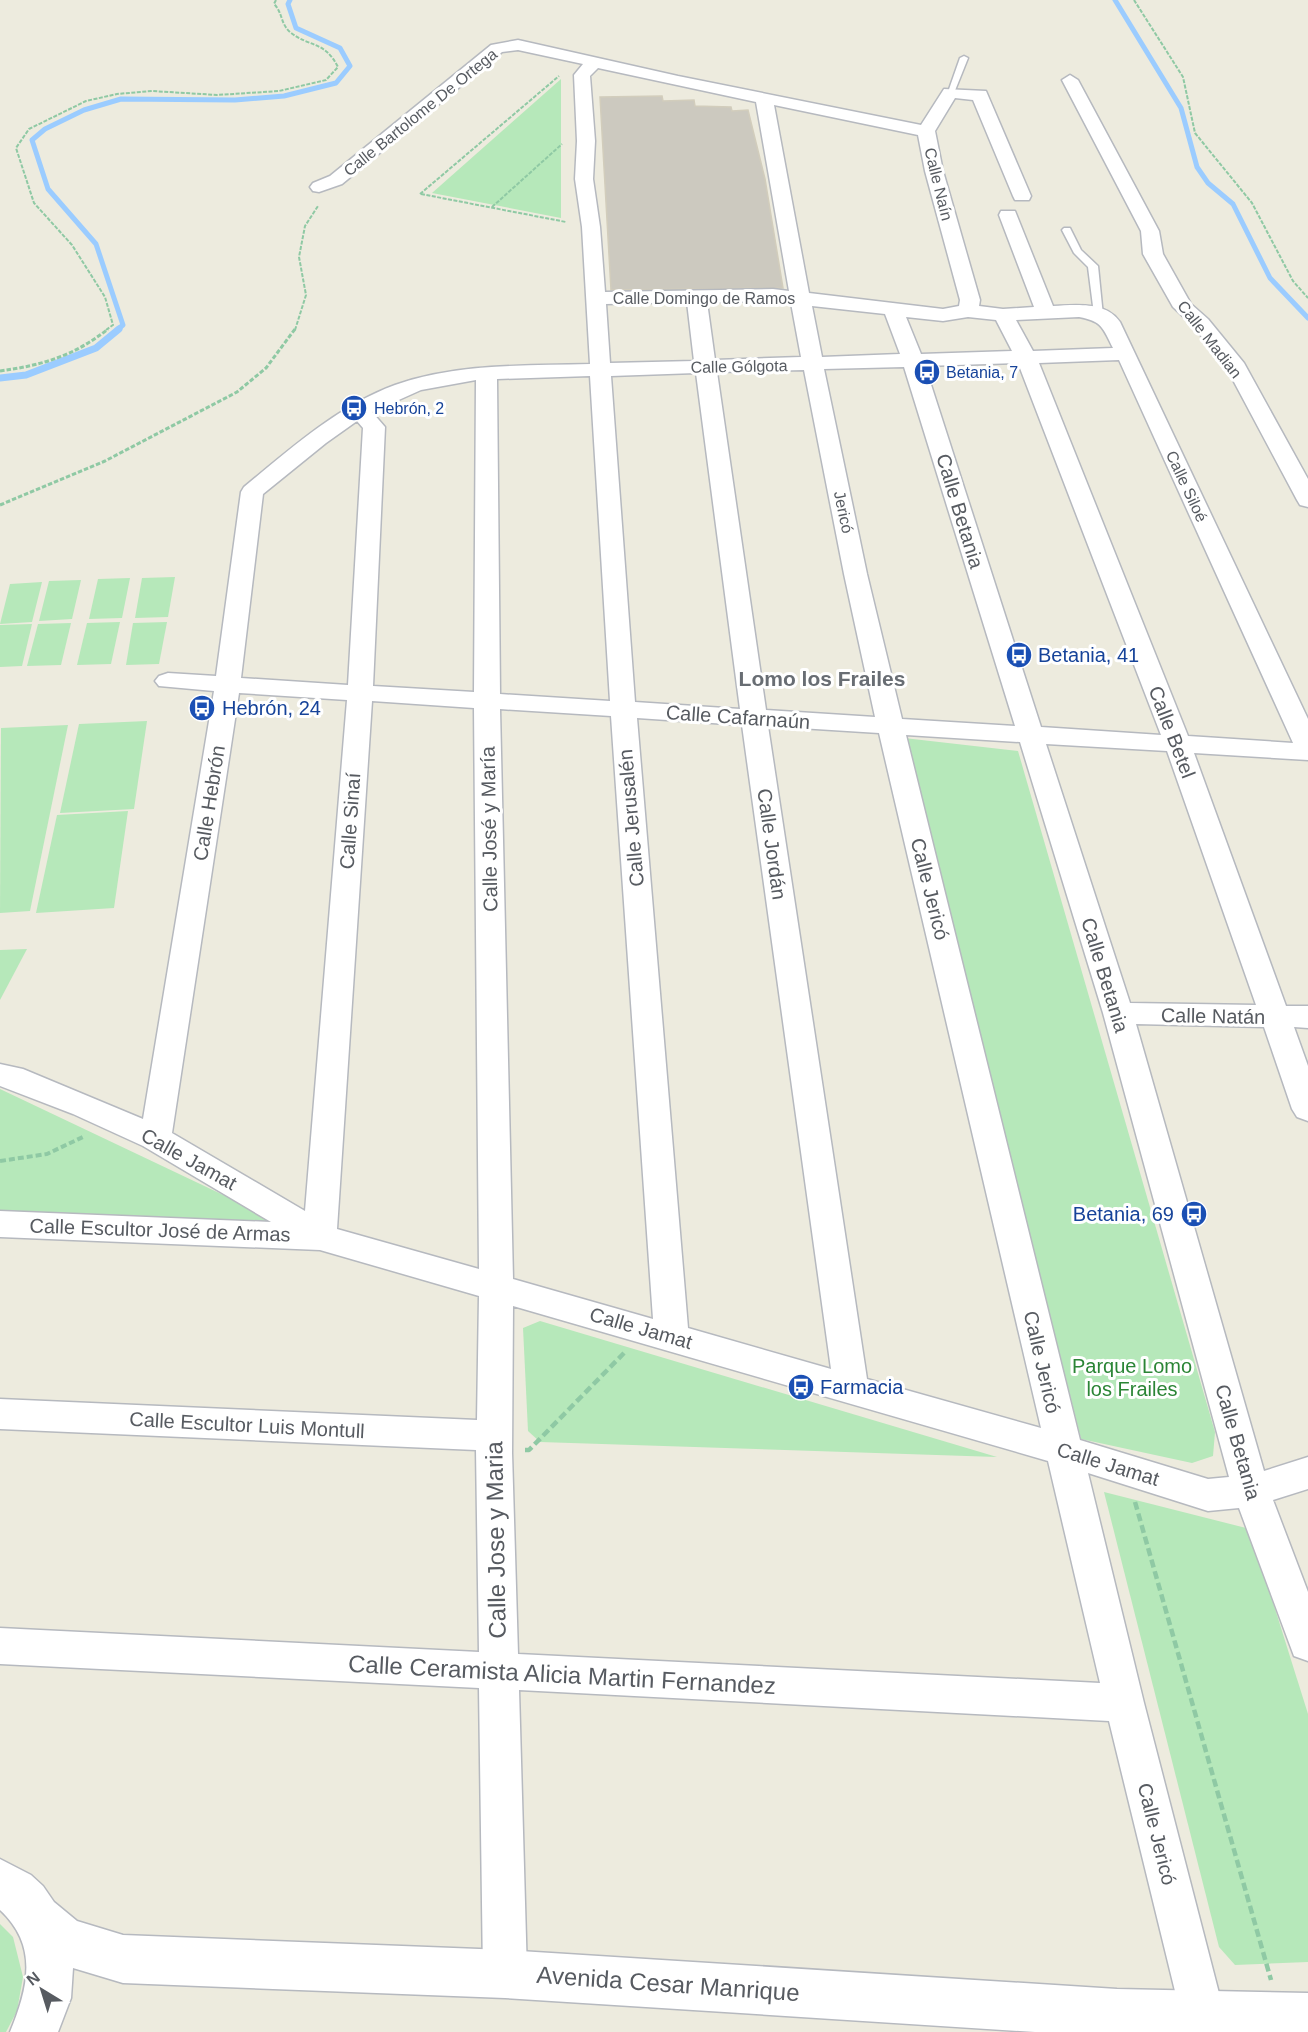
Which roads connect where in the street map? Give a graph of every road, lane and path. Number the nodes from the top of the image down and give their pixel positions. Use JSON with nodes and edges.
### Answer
{"nodes":[{"id":1,"x":276,"y":0,"type":"edge"},
{"id":2,"x":1134,"y":0,"type":"edge"},
{"id":3,"x":964,"y":58,"type":"dead end"},
{"id":4,"x":588,"y":61,"type":"junction"},
{"id":5,"x":1070,"y":80,"type":"dead end"},
{"id":6,"x":950,"y":93,"type":"junction"},
{"id":7,"x":764,"y":98,"type":"junction"},
{"id":8,"x":926,"y":131,"type":"junction"},
{"id":9,"x":586,"y":141,"type":"junction"},
{"id":10,"x":319,"y":187,"type":"joint"},
{"id":11,"x":1022,"y":196,"type":"dead end"},
{"id":12,"x":491,"y":207,"type":"junction"},
{"id":13,"x":1008,"y":215,"type":"dead end"},
{"id":14,"x":591,"y":227,"type":"junction"},
{"id":15,"x":1067,"y":230,"type":"dead end"},
{"id":16,"x":696,"y":297,"type":"junction"},
{"id":17,"x":800,"y":297,"type":"junction"},
{"id":18,"x":595,"y":298,"type":"junction"},
{"id":19,"x":1308,"y":298,"type":"edge"},
{"id":20,"x":893,"y":308,"type":"junction"},
{"id":21,"x":968,"y":311,"type":"junction"},
{"id":22,"x":1045,"y":311,"type":"junction"},
{"id":23,"x":1099,"y":314,"type":"junction"},
{"id":24,"x":1003,"y":315,"type":"junction"},
{"id":25,"x":1126,"y":354,"type":"junction"},
{"id":26,"x":1026,"y":357,"type":"junction"},
{"id":27,"x":913,"y":361,"type":"junction"},
{"id":28,"x":813,"y":365,"type":"junction"},
{"id":29,"x":705,"y":366,"type":"junction"},
{"id":30,"x":599,"y":369,"type":"junction"},
{"id":31,"x":0,"y":371,"type":"edge"},
{"id":32,"x":486,"y":372,"type":"junction"},
{"id":33,"x":359,"y":411,"type":"junction"},
{"id":34,"x":1308,"y":500,"type":"edge"},
{"id":35,"x":0,"y":505,"type":"edge"},
{"id":36,"x":168,"y":681,"type":"dead end"},
{"id":37,"x":228,"y":684,"type":"junction"},
{"id":38,"x":360,"y":693,"type":"junction"},
{"id":39,"x":488,"y":701,"type":"junction"},
{"id":40,"x":622,"y":709,"type":"junction"},
{"id":41,"x":754,"y":719,"type":"junction"},
{"id":42,"x":888,"y":727,"type":"junction"},
{"id":43,"x":1028,"y":734,"type":"junction"},
{"id":44,"x":1178,"y":745,"type":"junction"},
{"id":45,"x":1308,"y":747,"type":"edge"},
{"id":46,"x":1308,"y":752,"type":"edge"},
{"id":47,"x":1118,"y":1013,"type":"junction"},
{"id":48,"x":1276,"y":1017,"type":"junction"},
{"id":49,"x":1308,"y":1017,"type":"edge"},
{"id":50,"x":0,"y":1075,"type":"edge"},
{"id":51,"x":1308,"y":1109,"type":"edge"},
{"id":52,"x":111,"y":1117,"type":"junction"},
{"id":53,"x":155,"y":1139,"type":"junction"},
{"id":54,"x":0,"y":1161,"type":"edge"},
{"id":55,"x":0,"y":1224,"type":"edge"},
{"id":56,"x":320,"y":1237,"type":"junction"},
{"id":57,"x":496,"y":1286,"type":"junction"},
{"id":58,"x":659,"y":1334,"type":"junction"},
{"id":59,"x":851,"y":1389,"type":"junction"},
{"id":60,"x":0,"y":1414,"type":"edge"},
{"id":61,"x":494,"y":1445,"type":"junction"},
{"id":62,"x":1063,"y":1450,"type":"junction"},
{"id":63,"x":1126,"y":1470,"type":"junction"},
{"id":64,"x":1308,"y":1473,"type":"edge"},
{"id":65,"x":1251,"y":1491,"type":"junction"},
{"id":66,"x":1308,"y":1644,"type":"edge"},
{"id":67,"x":0,"y":1646,"type":"edge"},
{"id":68,"x":499,"y":1672,"type":"junction"},
{"id":69,"x":1124,"y":1703,"type":"junction"},
{"id":70,"x":0,"y":1882,"type":"edge"},
{"id":71,"x":39,"y":1919,"type":"junction"},
{"id":72,"x":505,"y":1974,"type":"junction"},
{"id":73,"x":1295,"y":2017,"type":"edge"},
{"id":74,"x":1205,"y":2024,"type":"edge"},
{"id":75,"x":34,"y":2032,"type":"edge"}],
"edges":[{"from":1,"to":31,"type":"path"},
{"from":2,"to":19,"type":"path"},
{"from":3,"to":6,"type":"lane"},
{"from":4,"to":7,"type":"street","name":"Calle Bartolome De Ortega"},
{"from":4,"to":9,"type":"street","name":"Calle Jerusalén"},
{"from":4,"to":10,"type":"street","name":"Calle Bartolome De Ortega"},
{"from":4,"to":12,"type":"path"},
{"from":5,"to":34,"type":"street","name":"Calle Madian"},
{"from":6,"to":8,"type":"street","name":"Calle Naín"},
{"from":6,"to":11,"type":"street"},
{"from":7,"to":8,"type":"street","name":"Calle Bartolome De Ortega"},
{"from":7,"to":17,"type":"street","name":"Jericó"},
{"from":8,"to":21,"type":"street","name":"Calle Naín"},
{"from":9,"to":12,"type":"path"},
{"from":9,"to":14,"type":"street","name":"Calle Jerusalén"},
{"from":10,"to":35,"type":"path"},
{"from":12,"to":14,"type":"path"},
{"from":13,"to":22,"type":"street"},
{"from":14,"to":18,"type":"street","name":"Calle Jerusalén"},
{"from":15,"to":23,"type":"lane"},
{"from":16,"to":17,"type":"street","name":"Calle Domingo de Ramos"},
{"from":16,"to":18,"type":"street","name":"Calle Domingo de Ramos"},
{"from":16,"to":29,"type":"street","name":"Calle Jordán"},
{"from":17,"to":20,"type":"street","name":"Calle Domingo de Ramos"},
{"from":17,"to":28,"type":"street","name":"Jericó"},
{"from":18,"to":30,"type":"street","name":"Calle Jerusalén"},
{"from":20,"to":21,"type":"street","name":"Calle Domingo de Ramos"},
{"from":20,"to":27,"type":"street","name":"Calle Betania"},
{"from":21,"to":24,"type":"street","name":"Calle Domingo de Ramos"},
{"from":22,"to":23,"type":"street","name":"Calle Domingo de Ramos"},
{"from":22,"to":24,"type":"street","name":"Calle Domingo de Ramos"},
{"from":23,"to":25,"type":"street","name":"Calle Siloé"},
{"from":24,"to":26,"type":"street","name":"Calle Betel"},
{"from":25,"to":26,"type":"street","name":"Calle Gólgota"},
{"from":25,"to":45,"type":"street","name":"Calle Siloé"},
{"from":26,"to":27,"type":"street","name":"Calle Gólgota"},
{"from":26,"to":44,"type":"street","name":"Calle Betel"},
{"from":27,"to":28,"type":"street","name":"Calle Gólgota"},
{"from":27,"to":43,"type":"street","name":"Calle Betania"},
{"from":28,"to":29,"type":"street","name":"Calle Gólgota"},
{"from":28,"to":42,"type":"street","name":"Jericó"},
{"from":29,"to":30,"type":"street","name":"Calle Gólgota"},
{"from":29,"to":41,"type":"street","name":"Calle Jordán"},
{"from":30,"to":32,"type":"street","name":"Calle Gólgota"},
{"from":30,"to":40,"type":"street","name":"Calle Jerusalén"},
{"from":32,"to":33,"type":"street","name":"Calle Gólgota"},
{"from":32,"to":39,"type":"street","name":"Calle José y María"},
{"from":33,"to":37,"type":"street","name":"Calle Hebrón"},
{"from":33,"to":38,"type":"street","name":"Calle Sinaí"},
{"from":36,"to":37,"type":"street","name":"Calle Cafarnaún"},
{"from":37,"to":38,"type":"street","name":"Calle Cafarnaún"},
{"from":37,"to":53,"type":"street","name":"Calle Hebrón"},
{"from":38,"to":39,"type":"street","name":"Calle Cafarnaún"},
{"from":38,"to":56,"type":"street","name":"Calle Sinaí"},
{"from":39,"to":40,"type":"street","name":"Calle Cafarnaún"},
{"from":39,"to":57,"type":"street","name":"Calle José y María"},
{"from":40,"to":41,"type":"street","name":"Calle Cafarnaún"},
{"from":40,"to":58,"type":"street","name":"Calle Jerusalén"},
{"from":41,"to":42,"type":"street","name":"Calle Cafarnaún"},
{"from":41,"to":59,"type":"street","name":"Calle Jordán"},
{"from":42,"to":43,"type":"street","name":"Calle Cafarnaún"},
{"from":42,"to":62,"type":"street","name":"Calle Jericó"},
{"from":43,"to":44,"type":"street","name":"Calle Cafarnaún"},
{"from":43,"to":47,"type":"street","name":"Calle Betania"},
{"from":44,"to":46,"type":"street","name":"Calle Cafarnaún"},
{"from":44,"to":48,"type":"street","name":"Calle Betel"},
{"from":47,"to":48,"type":"street","name":"Calle Natán"},
{"from":47,"to":65,"type":"street","name":"Calle Betania"},
{"from":48,"to":49,"type":"street","name":"Calle Natán"},
{"from":48,"to":51,"type":"street","name":"Calle Betel"},
{"from":50,"to":52,"type":"street","name":"Calle Jamat"},
{"from":52,"to":53,"type":"street","name":"Calle Jamat"},
{"from":52,"to":54,"type":"path"},
{"from":53,"to":56,"type":"street","name":"Calle Jamat"},
{"from":55,"to":56,"type":"street","name":"Calle Escultor José de Armas"},
{"from":56,"to":57,"type":"street","name":"Calle Jamat"},
{"from":57,"to":58,"type":"street","name":"Calle Jamat"},
{"from":57,"to":61,"type":"street","name":"Calle Jose y Maria"},
{"from":58,"to":59,"type":"street","name":"Calle Jamat"},
{"from":58,"to":61,"type":"path"},
{"from":59,"to":62,"type":"street","name":"Calle Jamat"},
{"from":60,"to":61,"type":"street","name":"Calle Escultor Luis Montull"},
{"from":61,"to":68,"type":"street","name":"Calle Jose y Maria"},
{"from":62,"to":63,"type":"street","name":"Calle Jamat"},
{"from":62,"to":69,"type":"street","name":"Calle Jericó"},
{"from":63,"to":65,"type":"street","name":"Calle Jamat"},
{"from":63,"to":73,"type":"path"},
{"from":64,"to":65,"type":"street","name":"Calle Jamat"},
{"from":65,"to":66,"type":"street","name":"Calle Betania"},
{"from":67,"to":68,"type":"street","name":"Calle Ceramista Alicia Martin Fernandez"},
{"from":68,"to":69,"type":"street","name":"Calle Ceramista Alicia Martin Fernandez"},
{"from":68,"to":72,"type":"street","name":"Calle Jose y Maria"},
{"from":69,"to":74,"type":"street","name":"Calle Jericó"},
{"from":70,"to":71,"type":"street"},
{"from":71,"to":72,"type":"street","name":"Avenida Cesar Manrique"},
{"from":71,"to":75,"type":"street"},
{"from":72,"to":74,"type":"street","name":"Avenida Cesar Manrique"},
{"from":73,"to":74,"type":"street","name":"Avenida Cesar Manrique"}]}
